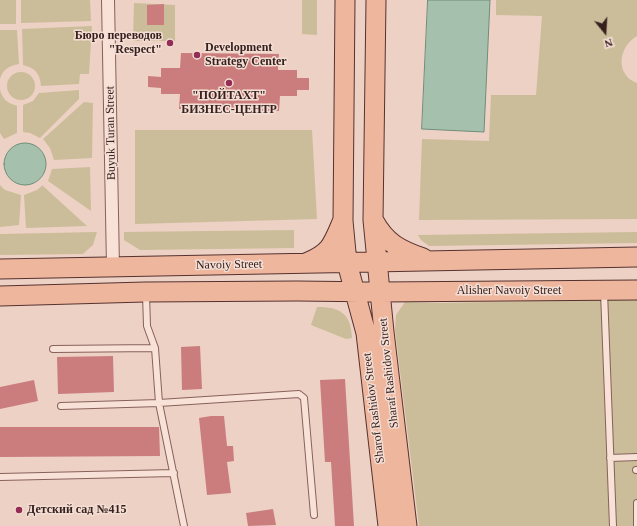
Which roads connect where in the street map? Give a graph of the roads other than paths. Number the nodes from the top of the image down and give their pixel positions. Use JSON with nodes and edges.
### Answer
{"nodes":[{"id":1,"x":108,"y":0,"type":"edge"},
{"id":2,"x":345,"y":0,"type":"edge"},
{"id":3,"x":376,"y":0,"type":"edge"},
{"id":4,"x":373,"y":220,"type":"junction"},
{"id":5,"x":343,"y":221,"type":"junction"},
{"id":6,"x":637,"y":257,"type":"edge"},
{"id":7,"x":434,"y":261,"type":"junction"},
{"id":8,"x":377,"y":262,"type":"junction"},
{"id":9,"x":305,"y":263,"type":"junction"},
{"id":10,"x":347,"y":263,"type":"junction"},
{"id":11,"x":113,"y":267,"type":"junction"},
{"id":12,"x":0,"y":269,"type":"edge"},
{"id":13,"x":604,"y":290,"type":"junction"},
{"id":14,"x":637,"y":290,"type":"edge"},
{"id":15,"x":146,"y":292,"type":"junction"},
{"id":16,"x":355,"y":292,"type":"junction"},
{"id":17,"x":381,"y":292,"type":"junction"},
{"id":18,"x":0,"y":296,"type":"edge"},
{"id":19,"x":155,"y":348,"type":"junction"},
{"id":20,"x":52,"y":349,"type":"dead end"},
{"id":21,"x":159,"y":403,"type":"junction"},
{"id":22,"x":61,"y":406,"type":"dead end"},
{"id":23,"x":637,"y":457,"type":"edge"},
{"id":24,"x":610,"y":458,"type":"junction"},
{"id":25,"x":174,"y":473,"type":"junction"},
{"id":26,"x":0,"y":477,"type":"edge"},
{"id":27,"x":637,"y":503,"type":"edge"},
{"id":28,"x":314,"y":515,"type":"dead end"},
{"id":29,"x":184,"y":526,"type":"edge"},
{"id":30,"x":388,"y":526,"type":"edge"},
{"id":31,"x":406,"y":526,"type":"edge"},
{"id":32,"x":613,"y":526,"type":"edge"},
{"id":33,"x":637,"y":526,"type":"edge"}],
"edges":[{"from":1,"to":11,"type":"street","name":"Buyuk Turan Street"},
{"from":2,"to":5,"type":"main road"},
{"from":3,"to":4,"type":"main road","name":"Sharaf Rashidov Street"},
{"from":4,"to":7,"type":"main road"},
{"from":4,"to":8,"type":"main road","name":"Sharaf Rashidov Street"},
{"from":5,"to":9,"type":"main road"},
{"from":5,"to":10,"type":"main road"},
{"from":6,"to":7,"type":"main road","name":"Navoiy Street"},
{"from":7,"to":8,"type":"main road","name":"Navoiy Street"},
{"from":8,"to":10,"type":"main road","name":"Navoiy Street"},
{"from":8,"to":16,"type":"main road"},
{"from":8,"to":17,"type":"main road","name":"Sharaf Rashidov Street"},
{"from":9,"to":10,"type":"main road","name":"Navoiy Street"},
{"from":9,"to":11,"type":"main road","name":"Navoiy Street"},
{"from":10,"to":16,"type":"main road"},
{"from":11,"to":12,"type":"main road","name":"Navoiy Street"},
{"from":13,"to":14,"type":"main road","name":"Alisher Navoiy Street"},
{"from":13,"to":17,"type":"main road","name":"Alisher Navoiy Street"},
{"from":13,"to":24,"type":"lane"},
{"from":15,"to":16,"type":"main road"},
{"from":15,"to":18,"type":"main road"},
{"from":15,"to":19,"type":"lane"},
{"from":16,"to":17,"type":"main road"},
{"from":16,"to":30,"type":"main road","name":"Sharof Rashidov Street"},
{"from":17,"to":31,"type":"main road","name":"Sharaf Rashidov Street"},
{"from":19,"to":20,"type":"lane"},
{"from":19,"to":21,"type":"lane"},
{"from":21,"to":22,"type":"lane"},
{"from":21,"to":25,"type":"lane"},
{"from":21,"to":28,"type":"lane"},
{"from":23,"to":24,"type":"lane"},
{"from":24,"to":32,"type":"lane"},
{"from":25,"to":26,"type":"lane"},
{"from":25,"to":29,"type":"lane"},
{"from":27,"to":33,"type":"lane"}]}
